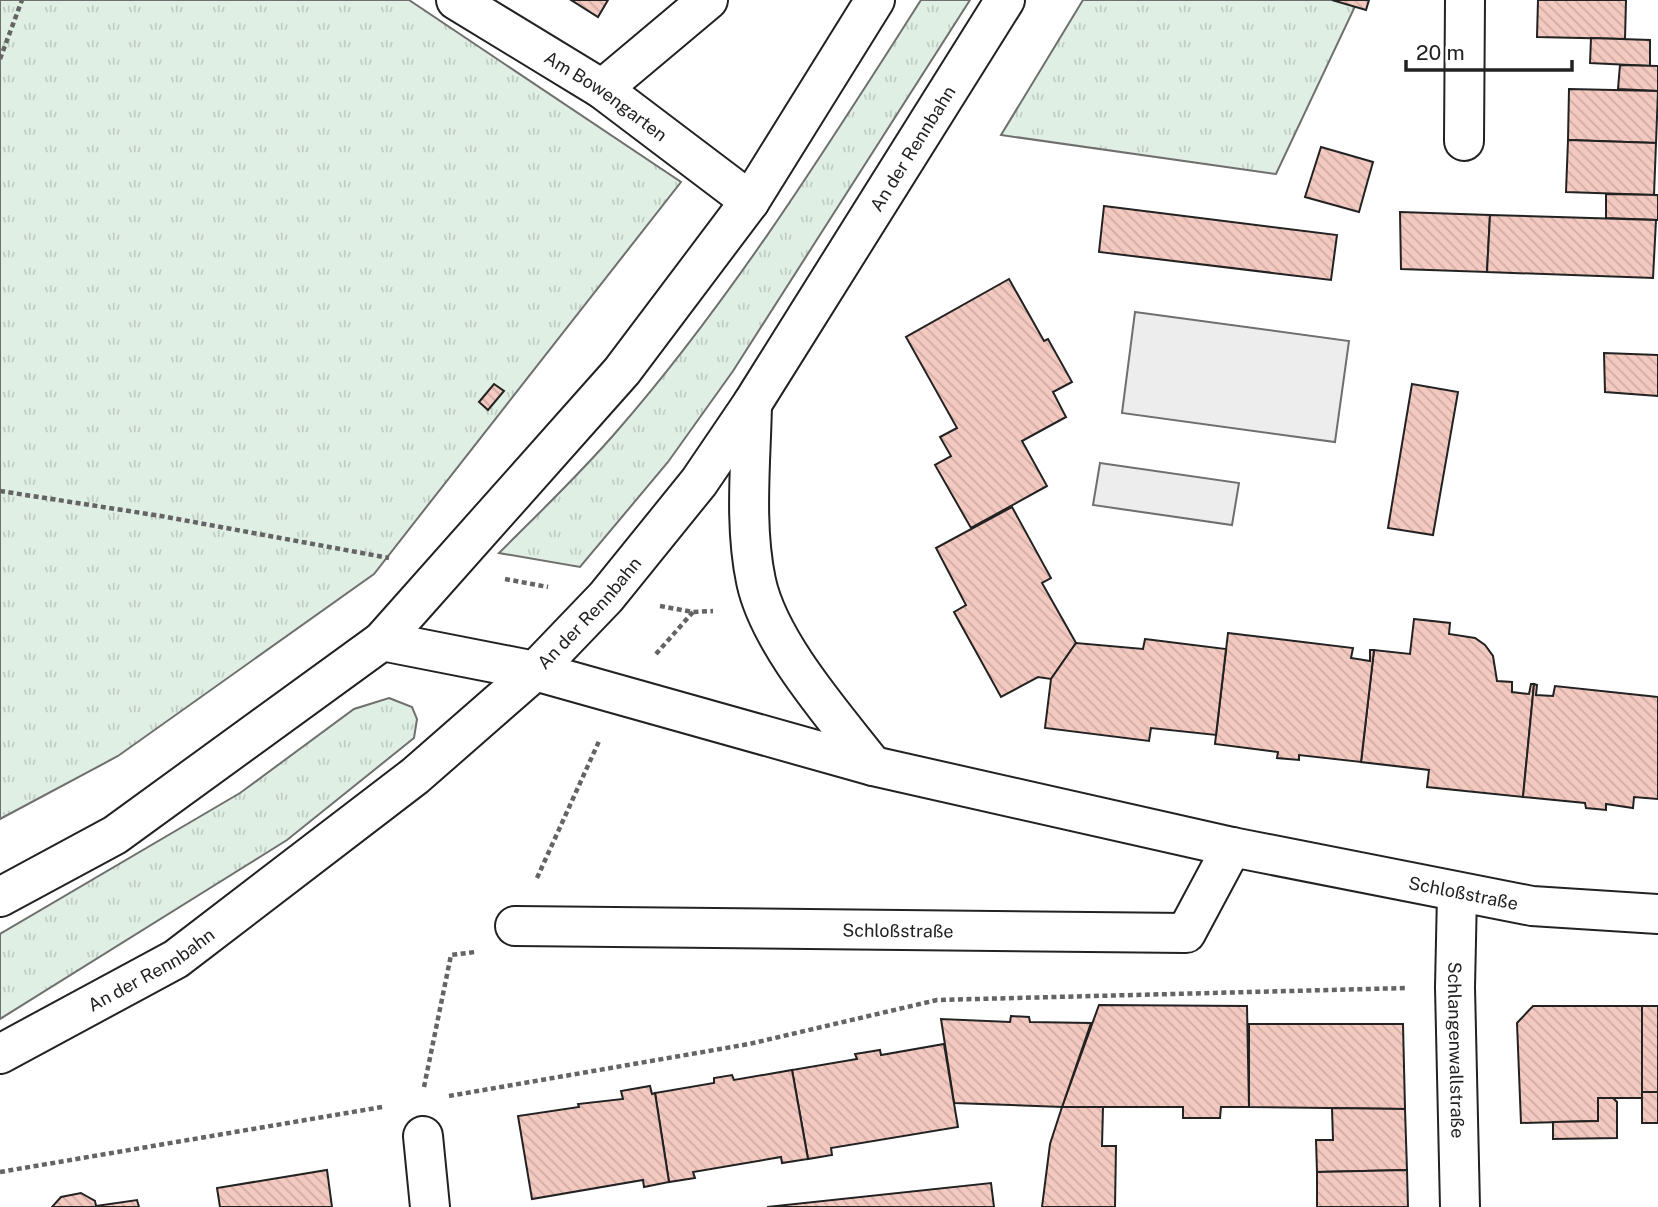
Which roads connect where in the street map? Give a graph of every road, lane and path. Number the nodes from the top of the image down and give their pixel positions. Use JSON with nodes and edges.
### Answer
{"nodes":[{"id":1,"x":22,"y":0,"type":"edge"},
{"id":2,"x":456,"y":0,"type":"edge"},
{"id":3,"x":708,"y":0,"type":"edge"},
{"id":4,"x":875,"y":0,"type":"edge"},
{"id":5,"x":1005,"y":0,"type":"edge"},
{"id":6,"x":1465,"y":0,"type":"edge"},
{"id":7,"x":0,"y":59,"type":"edge"},
{"id":8,"x":602,"y":89,"type":"junction"},
{"id":9,"x":1464,"y":141,"type":"dead end"},
{"id":10,"x":750,"y":201,"type":"junction"},
{"id":11,"x":752,"y":404,"type":"junction"},
{"id":12,"x":0,"y":491,"type":"edge"},
{"id":13,"x":447,"y":568,"type":"junction"},
{"id":14,"x":606,"y":597,"type":"junction"},
{"id":15,"x":762,"y":601,"type":"junction"},
{"id":16,"x":693,"y":612,"type":"junction"},
{"id":17,"x":382,"y":641,"type":"junction"},
{"id":18,"x":535,"y":671,"type":"junction"},
{"id":19,"x":621,"y":694,"type":"junction"},
{"id":20,"x":873,"y":766,"type":"junction"},
{"id":21,"x":1232,"y":847,"type":"junction"},
{"id":22,"x":1457,"y":894,"type":"junction"},
{"id":23,"x":0,"y":897,"type":"edge"},
{"id":24,"x":1658,"y":914,"type":"edge"},
{"id":25,"x":515,"y":926,"type":"junction"},
{"id":26,"x":1455,"y":987,"type":"junction"},
{"id":27,"x":0,"y":1054,"type":"edge"},
{"id":28,"x":422,"y":1119,"type":"junction"},
{"id":29,"x":0,"y":1172,"type":"edge"},
{"id":30,"x":430,"y":1207,"type":"edge"},
{"id":31,"x":1460,"y":1207,"type":"edge"}],
"edges":[{"from":1,"to":7,"type":"path"},
{"from":2,"to":8,"type":"street","name":"Am Bowengarten"},
{"from":3,"to":8,"type":"street"},
{"from":4,"to":10,"type":"street"},
{"from":5,"to":11,"type":"street","name":"An der Rennbahn"},
{"from":6,"to":9,"type":"street"},
{"from":8,"to":10,"type":"street","name":"Am Bowengarten"},
{"from":10,"to":13,"type":"street"},
{"from":11,"to":14,"type":"street","name":"An der Rennbahn"},
{"from":11,"to":15,"type":"street"},
{"from":12,"to":13,"type":"path"},
{"from":13,"to":14,"type":"path"},
{"from":13,"to":17,"type":"street"},
{"from":14,"to":16,"type":"path"},
{"from":14,"to":18,"type":"street","name":"An der Rennbahn"},
{"from":15,"to":16,"type":"path"},
{"from":15,"to":20,"type":"street"},
{"from":16,"to":19,"type":"path"},
{"from":17,"to":18,"type":"street","name":"Schloßstraße"},
{"from":17,"to":23,"type":"street"},
{"from":18,"to":19,"type":"street","name":"Schloßstraße"},
{"from":18,"to":27,"type":"street","name":"An der Rennbahn"},
{"from":19,"to":20,"type":"street","name":"Schloßstraße"},
{"from":19,"to":25,"type":"path"},
{"from":20,"to":21,"type":"street","name":"Schloßstraße"},
{"from":21,"to":22,"type":"street","name":"Schloßstraße"},
{"from":21,"to":25,"type":"street","name":"Schloßstraße"},
{"from":22,"to":24,"type":"street","name":"Schloßstraße"},
{"from":22,"to":26,"type":"street","name":"Schlangenwallstraße"},
{"from":25,"to":28,"type":"path"},
{"from":26,"to":28,"type":"path"},
{"from":26,"to":31,"type":"street","name":"Schlangenwallstraße"},
{"from":28,"to":29,"type":"path"},
{"from":28,"to":30,"type":"street"}]}
